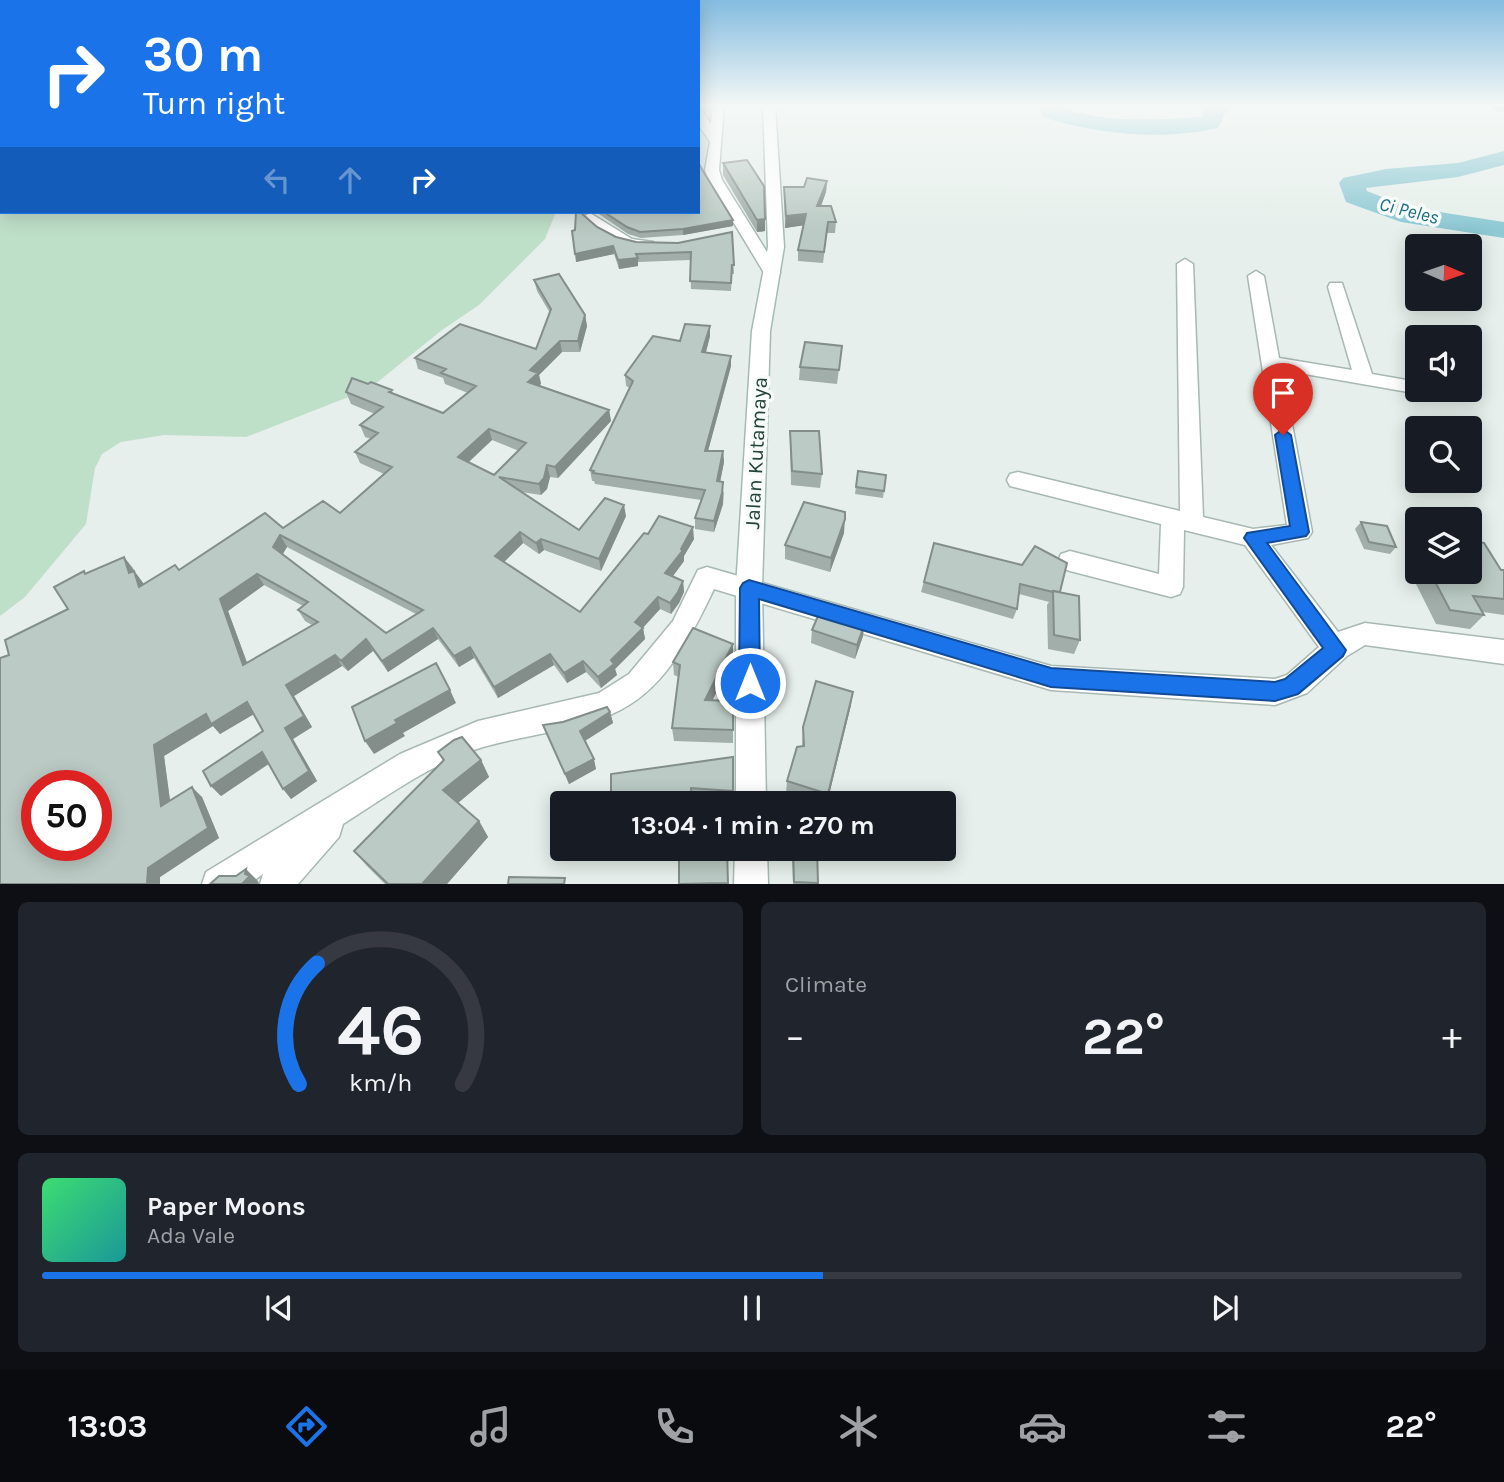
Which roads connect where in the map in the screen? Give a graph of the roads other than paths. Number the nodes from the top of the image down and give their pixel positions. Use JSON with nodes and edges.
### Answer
{"nodes":[{"id":1,"x":715,"y":146,"type":"edge"},
{"id":2,"x":771,"y":146,"type":"edge"},
{"id":3,"x":590,"y":217,"type":"edge"},
{"id":4,"x":663,"y":244,"type":"edge"},
{"id":5,"x":1185,"y":264,"type":"dead end"},
{"id":6,"x":772,"y":273,"type":"junction"},
{"id":7,"x":1256,"y":276,"type":"dead end"},
{"id":8,"x":1336,"y":287,"type":"dead end"},
{"id":9,"x":1270,"y":362,"type":"junction"},
{"id":10,"x":1364,"y":378,"type":"junction"},
{"id":11,"x":1405,"y":386,"type":"edge"},
{"id":12,"x":1018,"y":480,"type":"dead end"},
{"id":13,"x":1183,"y":521,"type":"junction"},
{"id":14,"x":1253,"y":538,"type":"junction"},
{"id":15,"x":1070,"y":561,"type":"dead end"},
{"id":16,"x":749,"y":588,"type":"junction"},
{"id":17,"x":1336,"y":650,"type":"junction"},
{"id":18,"x":1504,"y":652,"type":"edge"},
{"id":19,"x":751,"y":791,"type":"edge"},
{"id":20,"x":352,"y":802,"type":"junction"},
{"id":21,"x":751,"y":861,"type":"edge"},
{"id":22,"x":218,"y":884,"type":"edge"},
{"id":23,"x":276,"y":884,"type":"edge"},
{"id":24,"x":751,"y":884,"type":"edge"}],
"edges":[{"from":1,"to":6,"type":"street"},
{"from":2,"to":6,"type":"street","name":"Jalan Kutamaya"},
{"from":3,"to":4,"type":"street"},
{"from":5,"to":13,"type":"street"},
{"from":6,"to":16,"type":"street","name":"Jalan Kutamaya"},
{"from":7,"to":9,"type":"street"},
{"from":8,"to":10,"type":"street"},
{"from":9,"to":10,"type":"street"},
{"from":9,"to":14,"type":"street"},
{"from":10,"to":11,"type":"street"},
{"from":12,"to":13,"type":"street"},
{"from":13,"to":14,"type":"street"},
{"from":13,"to":15,"type":"street"},
{"from":14,"to":17,"type":"street"},
{"from":16,"to":17,"type":"street"},
{"from":16,"to":19,"type":"street","name":"Jalan Kutamaya"},
{"from":16,"to":20,"type":"street"},
{"from":17,"to":18,"type":"street"},
{"from":20,"to":22,"type":"street"},
{"from":20,"to":23,"type":"street"},
{"from":21,"to":24,"type":"street"}]}
